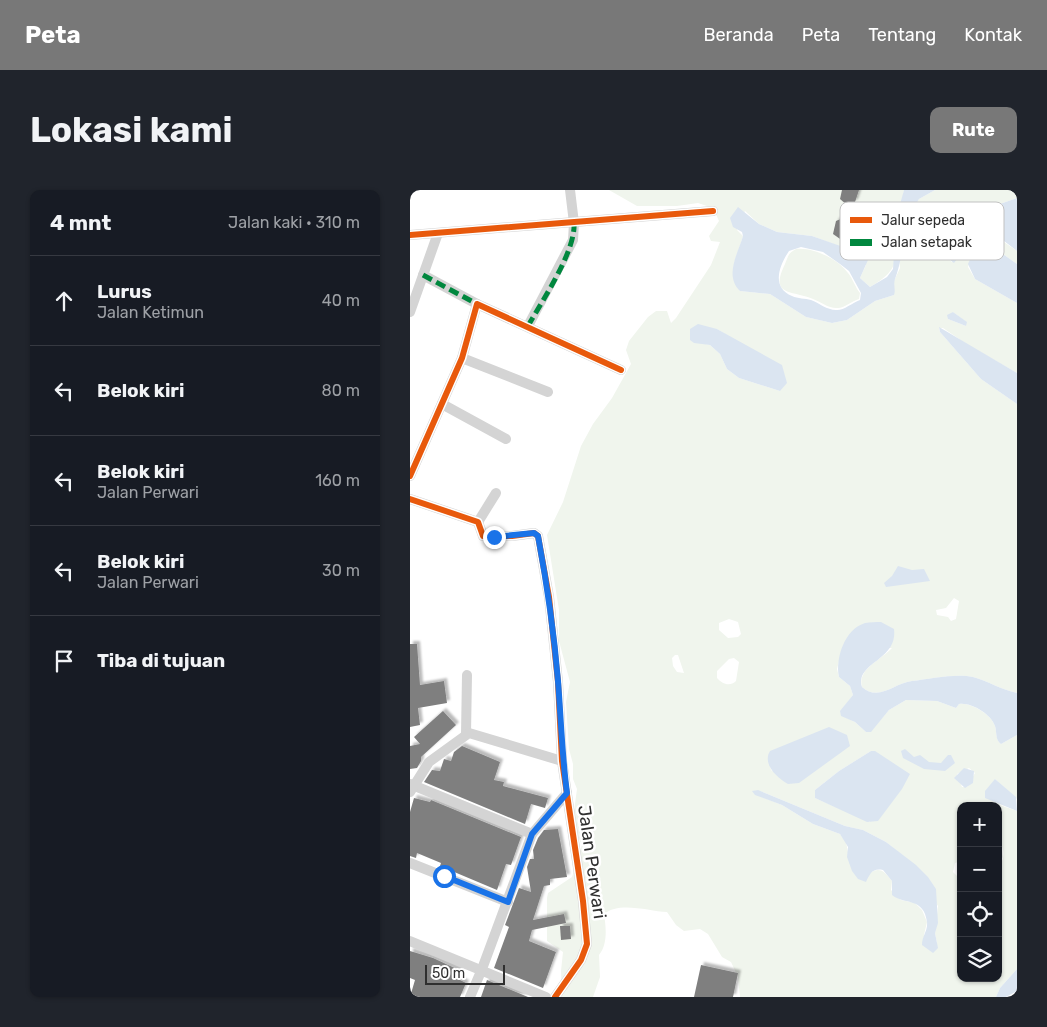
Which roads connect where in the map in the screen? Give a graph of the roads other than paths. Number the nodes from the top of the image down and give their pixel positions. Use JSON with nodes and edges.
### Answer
{"nodes":[{"id":1,"x":570,"y":190,"type":"edge"},
{"id":2,"x":713,"y":211,"type":"dead end"},
{"id":3,"x":574,"y":223,"type":"junction"},
{"id":4,"x":438,"y":233,"type":"junction"},
{"id":5,"x":410,"y":235,"type":"edge"},
{"id":6,"x":423,"y":276,"type":"junction"},
{"id":7,"x":478,"y":304,"type":"junction"},
{"id":8,"x":410,"y":312,"type":"edge"},
{"id":9,"x":528,"y":326,"type":"junction"},
{"id":10,"x":462,"y":358,"type":"junction"},
{"id":11,"x":621,"y":370,"type":"dead end"},
{"id":12,"x":548,"y":392,"type":"dead end"},
{"id":13,"x":442,"y":404,"type":"junction"},
{"id":14,"x":506,"y":439,"type":"dead end"},
{"id":15,"x":410,"y":476,"type":"edge"},
{"id":16,"x":496,"y":493,"type":"dead end"},
{"id":17,"x":410,"y":499,"type":"edge"},
{"id":18,"x":478,"y":522,"type":"junction"},
{"id":19,"x":467,"y":676,"type":"dead end"},
{"id":20,"x":466,"y":734,"type":"junction"},
{"id":21,"x":562,"y":761,"type":"junction"},
{"id":22,"x":411,"y":787,"type":"edge"},
{"id":23,"x":567,"y":793,"type":"junction"},
{"id":24,"x":532,"y":834,"type":"junction"},
{"id":25,"x":410,"y":863,"type":"edge"},
{"id":26,"x":508,"y":902,"type":"junction"},
{"id":27,"x":410,"y":941,"type":"edge"},
{"id":28,"x":482,"y":969,"type":"junction"},
{"id":29,"x":470,"y":997,"type":"edge"},
{"id":30,"x":546,"y":997,"type":"edge"},
{"id":31,"x":555,"y":997,"type":"edge"}],
"edges":[{"from":1,"to":3,"type":"street"},
{"from":2,"to":3,"type":"street"},
{"from":3,"to":4,"type":"street"},
{"from":3,"to":9,"type":"street"},
{"from":4,"to":5,"type":"street"},
{"from":4,"to":6,"type":"street"},
{"from":6,"to":7,"type":"street"},
{"from":6,"to":8,"type":"street"},
{"from":7,"to":9,"type":"street"},
{"from":7,"to":10,"type":"street"},
{"from":9,"to":11,"type":"street"},
{"from":10,"to":12,"type":"street"},
{"from":10,"to":13,"type":"street"},
{"from":13,"to":14,"type":"street"},
{"from":13,"to":15,"type":"street"},
{"from":16,"to":18,"type":"street"},
{"from":17,"to":18,"type":"street","name":"Jalan Perwari"},
{"from":18,"to":21,"type":"street","name":"Jalan Perwari"},
{"from":19,"to":20,"type":"street"},
{"from":20,"to":21,"type":"street"},
{"from":20,"to":22,"type":"street"},
{"from":21,"to":23,"type":"street","name":"Jalan Perwari"},
{"from":22,"to":24,"type":"street"},
{"from":23,"to":24,"type":"street"},
{"from":23,"to":31,"type":"street","name":"Jalan Perwari"},
{"from":24,"to":26,"type":"street"},
{"from":25,"to":26,"type":"street"},
{"from":26,"to":28,"type":"street"},
{"from":27,"to":28,"type":"street"},
{"from":28,"to":29,"type":"street"},
{"from":28,"to":30,"type":"street"}]}
